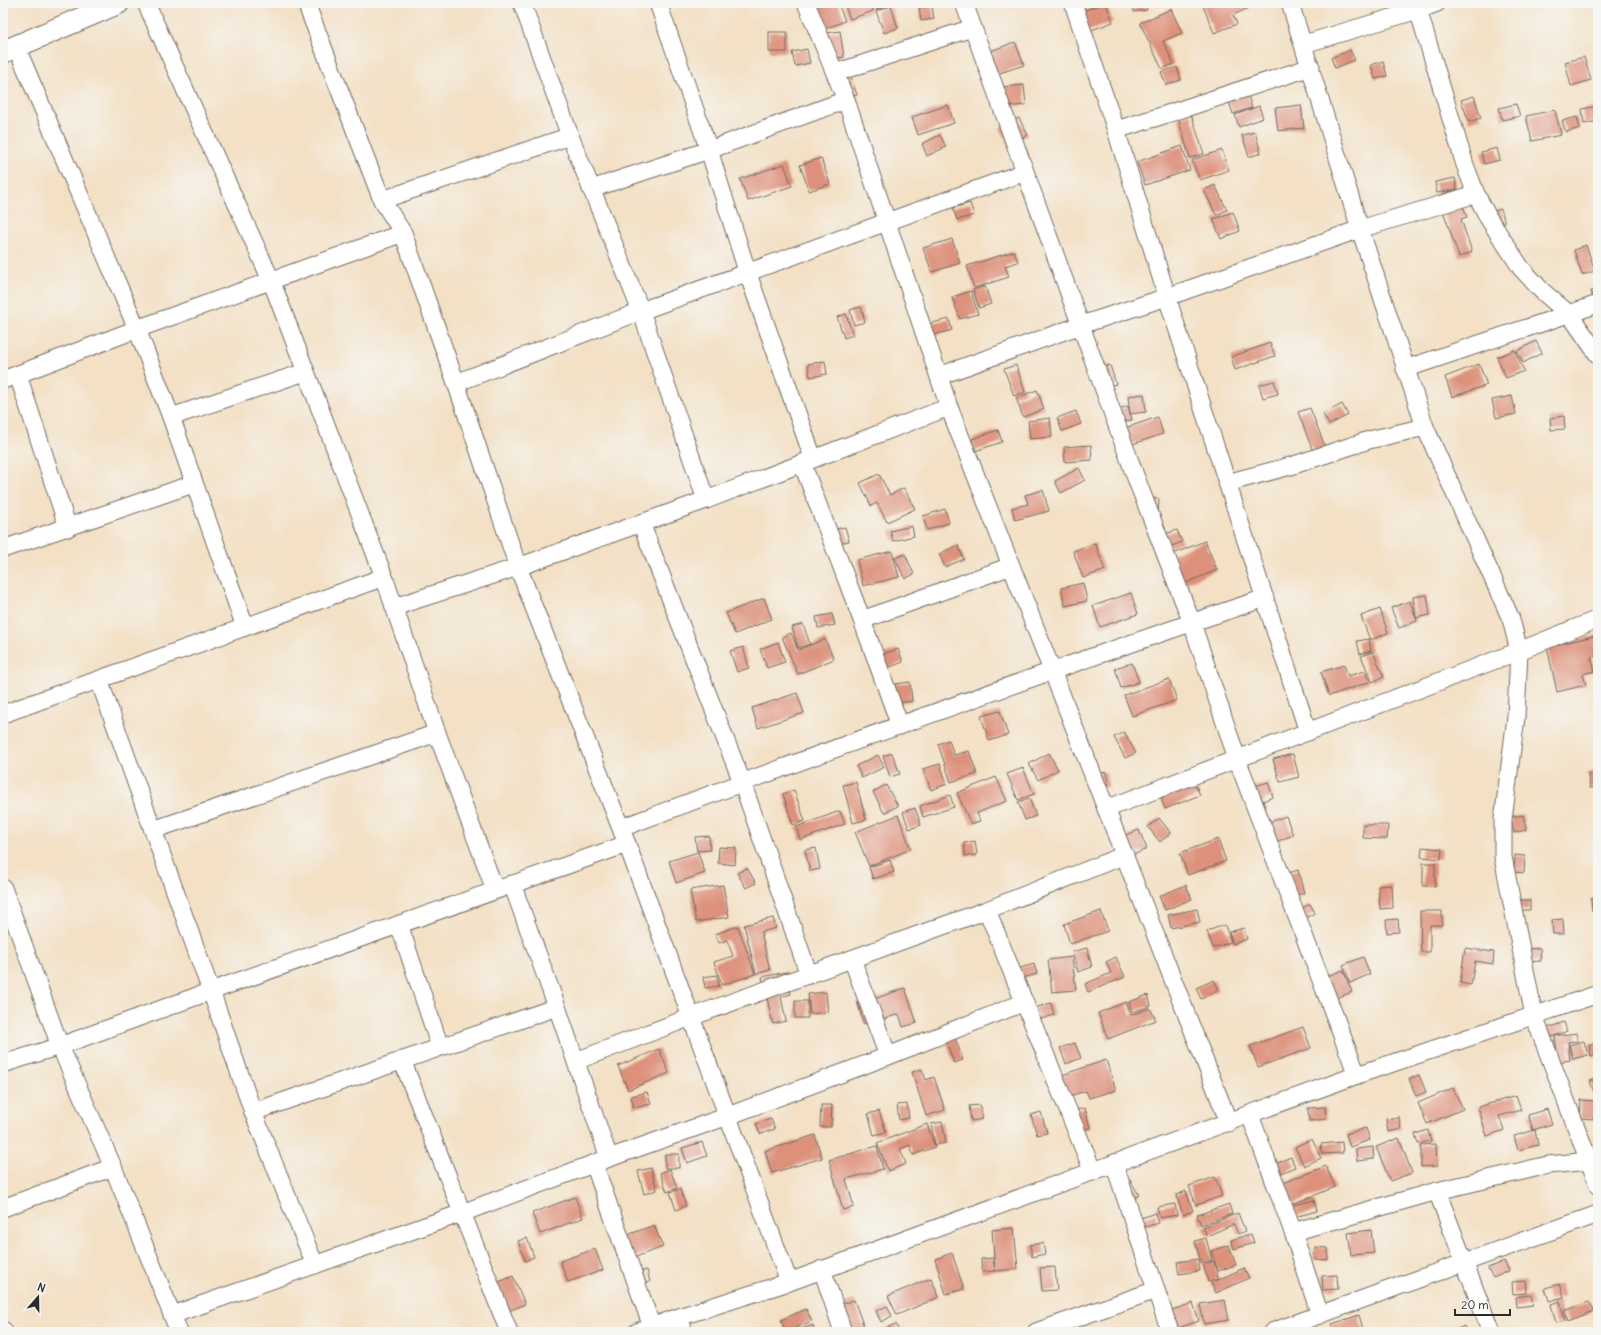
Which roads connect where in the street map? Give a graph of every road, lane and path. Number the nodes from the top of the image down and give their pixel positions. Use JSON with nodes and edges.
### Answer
{"nodes":[{"id":1,"x":118,"y":3,"type":"edge"},
{"id":2,"x":146,"y":3,"type":"edge"},
{"id":3,"x":306,"y":3,"type":"edge"},
{"id":4,"x":522,"y":3,"type":"edge"},
{"id":5,"x":658,"y":3,"type":"edge"},
{"id":6,"x":806,"y":3,"type":"edge"},
{"id":7,"x":964,"y":3,"type":"edge"},
{"id":8,"x":1073,"y":3,"type":"edge"},
{"id":9,"x":1290,"y":3,"type":"edge"},
{"id":10,"x":1437,"y":3,"type":"edge"},
{"id":11,"x":1417,"y":6,"type":"edge"},
{"id":12,"x":972,"y":28,"type":"junction"},
{"id":13,"x":1304,"y":44,"type":"junction"},
{"id":14,"x":10,"y":49,"type":"edge"},
{"id":15,"x":1311,"y":67,"type":"junction"},
{"id":16,"x":835,"y":72,"type":"junction"},
{"id":17,"x":846,"y":100,"type":"junction"},
{"id":18,"x":1116,"y":130,"type":"junction"},
{"id":19,"x":570,"y":136,"type":"junction"},
{"id":20,"x":710,"y":150,"type":"junction"},
{"id":21,"x":1025,"y":172,"type":"junction"},
{"id":22,"x":591,"y":189,"type":"junction"},
{"id":23,"x":1476,"y":194,"type":"junction"},
{"id":24,"x":382,"y":200,"type":"junction"},
{"id":25,"x":886,"y":222,"type":"junction"},
{"id":26,"x":1360,"y":228,"type":"junction"},
{"id":27,"x":403,"y":234,"type":"junction"},
{"id":28,"x":747,"y":271,"type":"junction"},
{"id":29,"x":271,"y":280,"type":"junction"},
{"id":30,"x":1167,"y":297,"type":"junction"},
{"id":31,"x":1598,"y":304,"type":"edge"},
{"id":32,"x":641,"y":311,"type":"junction"},
{"id":33,"x":1570,"y":315,"type":"junction"},
{"id":34,"x":1081,"y":325,"type":"junction"},
{"id":35,"x":137,"y":329,"type":"junction"},
{"id":36,"x":1598,"y":355,"type":"edge"},
{"id":37,"x":1405,"y":369,"type":"junction"},
{"id":38,"x":305,"y":372,"type":"junction"},
{"id":39,"x":939,"y":376,"type":"junction"},
{"id":40,"x":10,"y":378,"type":"edge"},
{"id":41,"x":456,"y":383,"type":"junction"},
{"id":42,"x":949,"y":407,"type":"junction"},
{"id":43,"x":171,"y":417,"type":"junction"},
{"id":44,"x":1425,"y":427,"type":"junction"},
{"id":45,"x":807,"y":461,"type":"junction"},
{"id":46,"x":1228,"y":483,"type":"junction"},
{"id":47,"x":193,"y":484,"type":"junction"},
{"id":48,"x":706,"y":500,"type":"junction"},
{"id":49,"x":641,"y":522,"type":"junction"},
{"id":50,"x":68,"y":528,"type":"junction"},
{"id":51,"x":3,"y":549,"type":"edge"},
{"id":52,"x":1011,"y":566,"type":"junction"},
{"id":53,"x":518,"y":568,"type":"junction"},
{"id":54,"x":384,"y":578,"type":"junction"},
{"id":55,"x":1266,"y":598,"type":"junction"},
{"id":56,"x":394,"y":607,"type":"junction"},
{"id":57,"x":1598,"y":619,"type":"edge"},
{"id":58,"x":862,"y":620,"type":"junction"},
{"id":59,"x":1192,"y":623,"type":"junction"},
{"id":60,"x":245,"y":627,"type":"junction"},
{"id":61,"x":1519,"y":651,"type":"junction"},
{"id":62,"x":1051,"y":670,"type":"junction"},
{"id":63,"x":99,"y":680,"type":"junction"},
{"id":64,"x":3,"y":714,"type":"edge"},
{"id":65,"x":900,"y":726,"type":"junction"},
{"id":66,"x":1308,"y":732,"type":"junction"},
{"id":67,"x":437,"y":733,"type":"junction"},
{"id":68,"x":1237,"y":758,"type":"junction"},
{"id":69,"x":742,"y":782,"type":"junction"},
{"id":70,"x":1106,"y":808,"type":"junction"},
{"id":71,"x":153,"y":830,"type":"junction"},
{"id":72,"x":624,"y":836,"type":"junction"},
{"id":73,"x":1124,"y":855,"type":"junction"},
{"id":74,"x":512,"y":884,"type":"junction"},
{"id":75,"x":3,"y":888,"type":"edge"},
{"id":76,"x":495,"y":890,"type":"junction"},
{"id":77,"x":988,"y":910,"type":"junction"},
{"id":78,"x":399,"y":924,"type":"junction"},
{"id":79,"x":852,"y":960,"type":"junction"},
{"id":80,"x":809,"y":975,"type":"junction"},
{"id":81,"x":211,"y":991,"type":"junction"},
{"id":82,"x":1598,"y":994,"type":"edge"},
{"id":83,"x":1025,"y":1002,"type":"junction"},
{"id":84,"x":557,"y":1007,"type":"junction"},
{"id":85,"x":1534,"y":1016,"type":"junction"},
{"id":86,"x":690,"y":1017,"type":"junction"},
{"id":87,"x":60,"y":1046,"type":"junction"},
{"id":88,"x":440,"y":1047,"type":"junction"},
{"id":89,"x":888,"y":1056,"type":"junction"},
{"id":90,"x":402,"y":1060,"type":"junction"},
{"id":91,"x":576,"y":1061,"type":"junction"},
{"id":92,"x":3,"y":1064,"type":"edge"},
{"id":93,"x":1358,"y":1075,"type":"junction"},
{"id":94,"x":253,"y":1112,"type":"junction"},
{"id":95,"x":1250,"y":1115,"type":"junction"},
{"id":96,"x":728,"y":1116,"type":"junction"},
{"id":97,"x":1229,"y":1123,"type":"junction"},
{"id":98,"x":601,"y":1161,"type":"junction"},
{"id":99,"x":1589,"y":1161,"type":"junction"},
{"id":100,"x":1114,"y":1163,"type":"junction"},
{"id":101,"x":113,"y":1167,"type":"junction"},
{"id":102,"x":1093,"y":1172,"type":"junction"},
{"id":103,"x":1598,"y":1185,"type":"edge"},
{"id":104,"x":1437,"y":1191,"type":"junction"},
{"id":105,"x":3,"y":1208,"type":"edge"},
{"id":106,"x":462,"y":1213,"type":"junction"},
{"id":107,"x":1598,"y":1214,"type":"edge"},
{"id":108,"x":1293,"y":1232,"type":"junction"},
{"id":109,"x":1464,"y":1262,"type":"junction"},
{"id":110,"x":315,"y":1265,"type":"junction"},
{"id":111,"x":822,"y":1269,"type":"junction"},
{"id":112,"x":789,"y":1282,"type":"junction"},
{"id":113,"x":1156,"y":1290,"type":"junction"},
{"id":114,"x":172,"y":1315,"type":"junction"},
{"id":115,"x":1320,"y":1315,"type":"junction"},
{"id":116,"x":682,"y":1324,"type":"edge"},
{"id":117,"x":645,"y":1330,"type":"edge"},
{"id":118,"x":179,"y":1332,"type":"edge"},
{"id":119,"x":509,"y":1332,"type":"edge"},
{"id":120,"x":843,"y":1332,"type":"edge"},
{"id":121,"x":1036,"y":1332,"type":"edge"},
{"id":122,"x":1170,"y":1332,"type":"edge"},
{"id":123,"x":1272,"y":1332,"type":"edge"},
{"id":124,"x":1491,"y":1332,"type":"edge"}],
"edges":[{"from":1,"to":14,"type":"highway"},
{"from":2,"to":29,"type":"street"},
{"from":3,"to":24,"type":"street"},
{"from":4,"to":19,"type":"street"},
{"from":5,"to":20,"type":"street"},
{"from":6,"to":16,"type":"street"},
{"from":7,"to":12,"type":"street"},
{"from":8,"to":18,"type":"street"},
{"from":9,"to":13,"type":"street"},
{"from":10,"to":11,"type":"street"},
{"from":11,"to":13,"type":"street"},
{"from":11,"to":23,"type":"street"},
{"from":12,"to":16,"type":"street"},
{"from":12,"to":21,"type":"street"},
{"from":13,"to":15,"type":"street"},
{"from":14,"to":35,"type":"street"},
{"from":15,"to":18,"type":"street"},
{"from":15,"to":26,"type":"street"},
{"from":16,"to":17,"type":"street"},
{"from":17,"to":20,"type":"street"},
{"from":17,"to":25,"type":"street"},
{"from":18,"to":30,"type":"street"},
{"from":19,"to":22,"type":"street"},
{"from":19,"to":24,"type":"street"},
{"from":20,"to":22,"type":"street"},
{"from":20,"to":28,"type":"street"},
{"from":21,"to":25,"type":"street"},
{"from":21,"to":34,"type":"street"},
{"from":22,"to":32,"type":"street"},
{"from":23,"to":26,"type":"street"},
{"from":23,"to":33,"type":"street"},
{"from":24,"to":27,"type":"street"},
{"from":25,"to":28,"type":"street"},
{"from":25,"to":39,"type":"street"},
{"from":26,"to":30,"type":"street"},
{"from":26,"to":37,"type":"street"},
{"from":27,"to":29,"type":"street"},
{"from":27,"to":41,"type":"street"},
{"from":28,"to":32,"type":"street"},
{"from":28,"to":45,"type":"street"},
{"from":29,"to":35,"type":"street"},
{"from":29,"to":38,"type":"street"},
{"from":30,"to":34,"type":"street"},
{"from":30,"to":46,"type":"street"},
{"from":31,"to":33,"type":"street"},
{"from":32,"to":41,"type":"street"},
{"from":32,"to":48,"type":"street"},
{"from":33,"to":36,"type":"street"},
{"from":33,"to":37,"type":"street"},
{"from":34,"to":39,"type":"street"},
{"from":34,"to":59,"type":"street"},
{"from":35,"to":40,"type":"street"},
{"from":35,"to":43,"type":"street"},
{"from":37,"to":44,"type":"street"},
{"from":38,"to":43,"type":"street"},
{"from":38,"to":54,"type":"street"},
{"from":39,"to":42,"type":"street"},
{"from":40,"to":50,"type":"street"},
{"from":41,"to":53,"type":"street"},
{"from":42,"to":45,"type":"street"},
{"from":42,"to":52,"type":"street"},
{"from":43,"to":47,"type":"street"},
{"from":44,"to":46,"type":"street"},
{"from":44,"to":61,"type":"street"},
{"from":45,"to":48,"type":"street"},
{"from":45,"to":58,"type":"street"},
{"from":46,"to":55,"type":"street"},
{"from":47,"to":50,"type":"street"},
{"from":47,"to":60,"type":"street"},
{"from":48,"to":49,"type":"street"},
{"from":49,"to":53,"type":"street"},
{"from":49,"to":69,"type":"street"},
{"from":50,"to":51,"type":"street"},
{"from":52,"to":58,"type":"street"},
{"from":52,"to":62,"type":"street"},
{"from":53,"to":56,"type":"street"},
{"from":53,"to":72,"type":"street"},
{"from":54,"to":56,"type":"street"},
{"from":54,"to":60,"type":"street"},
{"from":55,"to":59,"type":"street"},
{"from":55,"to":66,"type":"street"},
{"from":56,"to":67,"type":"street"},
{"from":57,"to":61,"type":"street"},
{"from":58,"to":65,"type":"street"},
{"from":59,"to":62,"type":"street"},
{"from":59,"to":68,"type":"street"},
{"from":60,"to":63,"type":"street"},
{"from":61,"to":66,"type":"street"},
{"from":61,"to":85,"type":"street"},
{"from":62,"to":65,"type":"street"},
{"from":62,"to":70,"type":"street"},
{"from":63,"to":64,"type":"street"},
{"from":63,"to":71,"type":"street"},
{"from":65,"to":69,"type":"street"},
{"from":66,"to":68,"type":"street"},
{"from":67,"to":71,"type":"street"},
{"from":67,"to":76,"type":"street"},
{"from":68,"to":70,"type":"street"},
{"from":68,"to":93,"type":"street"},
{"from":69,"to":72,"type":"street"},
{"from":69,"to":80,"type":"street"},
{"from":70,"to":73,"type":"street"},
{"from":71,"to":81,"type":"street"},
{"from":72,"to":74,"type":"street"},
{"from":72,"to":86,"type":"street"},
{"from":73,"to":77,"type":"street"},
{"from":73,"to":97,"type":"street"},
{"from":74,"to":76,"type":"street"},
{"from":74,"to":84,"type":"street"},
{"from":75,"to":87,"type":"street"},
{"from":76,"to":78,"type":"street"},
{"from":77,"to":79,"type":"street"},
{"from":77,"to":83,"type":"street"},
{"from":78,"to":81,"type":"street"},
{"from":78,"to":88,"type":"street"},
{"from":79,"to":80,"type":"street"},
{"from":79,"to":89,"type":"street"},
{"from":80,"to":86,"type":"street"},
{"from":81,"to":87,"type":"street"},
{"from":81,"to":94,"type":"street"},
{"from":82,"to":85,"type":"street"},
{"from":83,"to":89,"type":"street"},
{"from":83,"to":102,"type":"street"},
{"from":84,"to":88,"type":"street"},
{"from":84,"to":91,"type":"street"},
{"from":85,"to":93,"type":"street"},
{"from":85,"to":99,"type":"street"},
{"from":86,"to":91,"type":"street"},
{"from":86,"to":96,"type":"street"},
{"from":87,"to":92,"type":"street"},
{"from":87,"to":101,"type":"street"},
{"from":88,"to":90,"type":"street"},
{"from":89,"to":96,"type":"street"},
{"from":90,"to":94,"type":"street"},
{"from":90,"to":106,"type":"street"},
{"from":91,"to":98,"type":"street"},
{"from":93,"to":95,"type":"street"},
{"from":94,"to":110,"type":"street"},
{"from":95,"to":97,"type":"street"},
{"from":95,"to":108,"type":"street"},
{"from":96,"to":98,"type":"street"},
{"from":96,"to":112,"type":"street"},
{"from":97,"to":100,"type":"street"},
{"from":98,"to":106,"type":"street"},
{"from":98,"to":117,"type":"street"},
{"from":99,"to":103,"type":"street"},
{"from":99,"to":104,"type":"street"},
{"from":100,"to":102,"type":"street"},
{"from":100,"to":113,"type":"street"},
{"from":101,"to":105,"type":"street"},
{"from":101,"to":114,"type":"street"},
{"from":102,"to":111,"type":"street"},
{"from":104,"to":108,"type":"street"},
{"from":104,"to":109,"type":"street"},
{"from":106,"to":110,"type":"street"},
{"from":106,"to":119,"type":"street"},
{"from":107,"to":109,"type":"street"},
{"from":108,"to":115,"type":"street"},
{"from":109,"to":115,"type":"street"},
{"from":109,"to":124,"type":"street"},
{"from":110,"to":114,"type":"street"},
{"from":111,"to":112,"type":"street"},
{"from":111,"to":120,"type":"street"},
{"from":112,"to":116,"type":"street"},
{"from":113,"to":121,"type":"street"},
{"from":113,"to":122,"type":"street"},
{"from":114,"to":118,"type":"street"},
{"from":115,"to":123,"type":"street"},
{"from":116,"to":117,"type":"street"}]}
